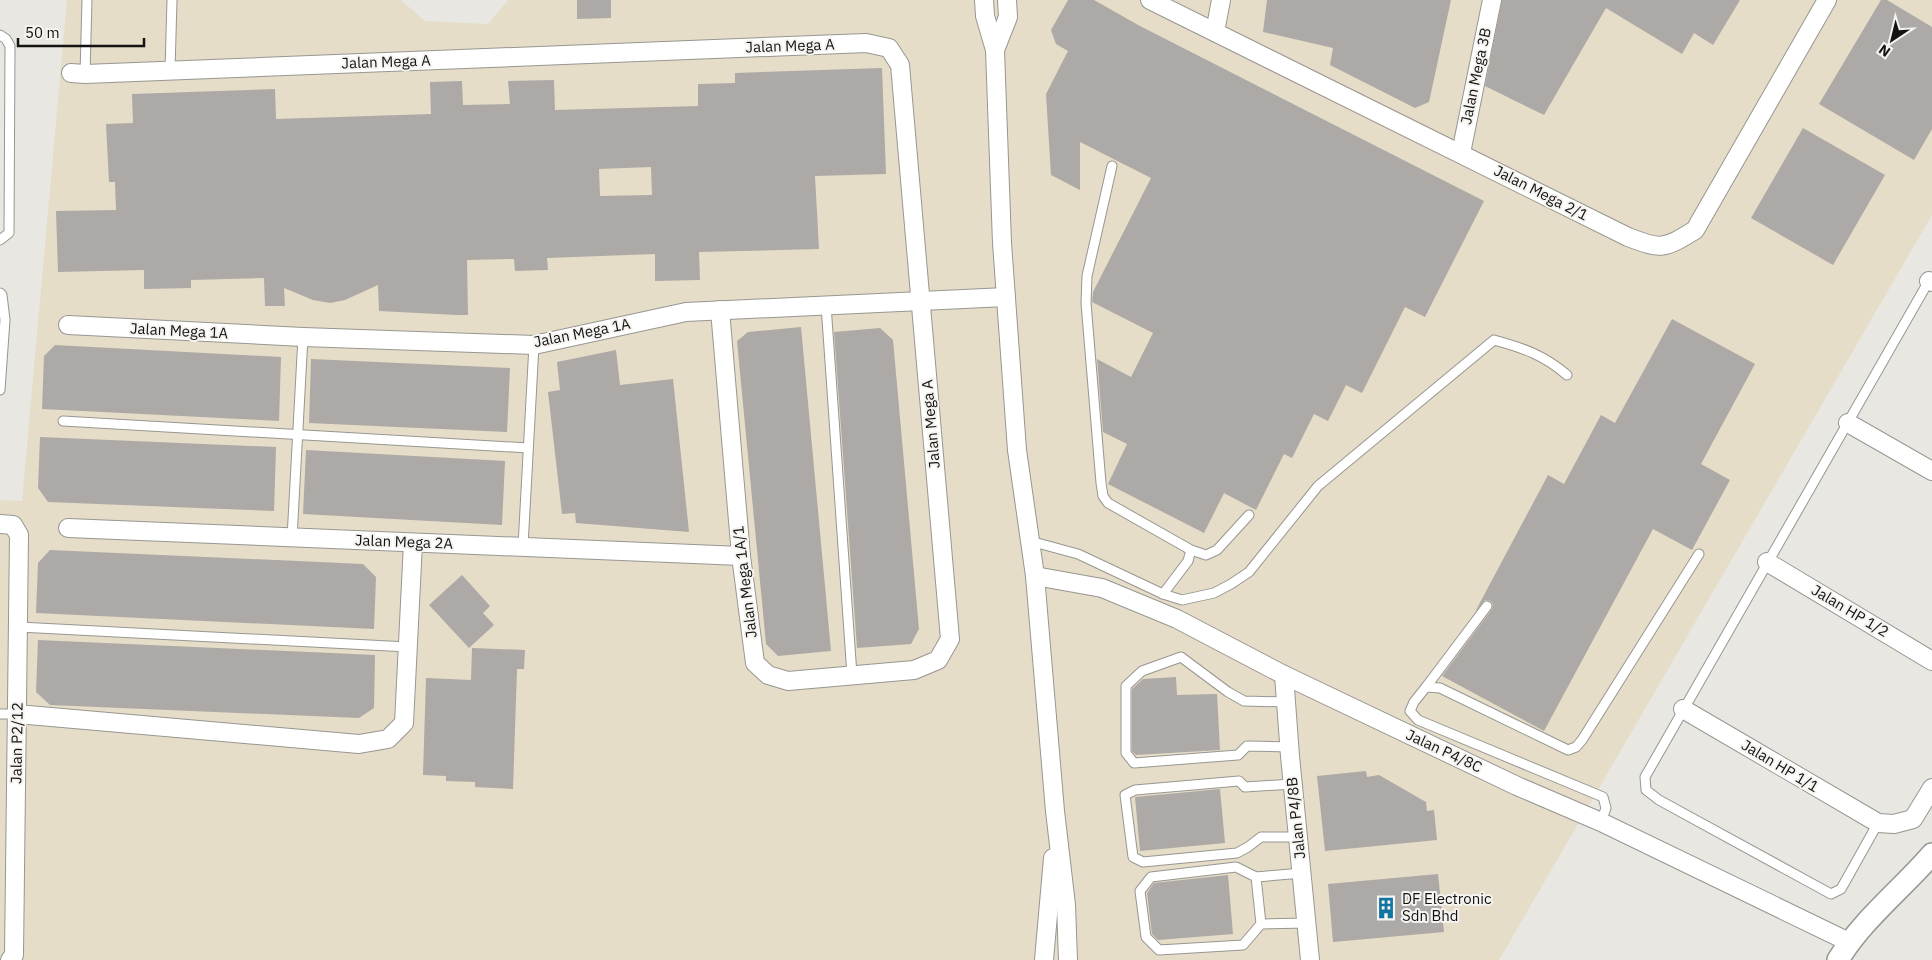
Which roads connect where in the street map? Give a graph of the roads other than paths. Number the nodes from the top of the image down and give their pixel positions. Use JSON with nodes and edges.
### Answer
{"nodes":[{"id":1,"x":87,"y":0,"type":"edge"},
{"id":2,"x":172,"y":0,"type":"edge"},
{"id":3,"x":984,"y":0,"type":"edge"},
{"id":4,"x":1007,"y":0,"type":"edge"},
{"id":5,"x":1150,"y":0,"type":"edge"},
{"id":6,"x":1221,"y":0,"type":"edge"},
{"id":7,"x":1492,"y":0,"type":"edge"},
{"id":8,"x":1827,"y":0,"type":"edge"},
{"id":9,"x":1215,"y":32,"type":"junction"},
{"id":10,"x":0,"y":35,"type":"edge"},
{"id":11,"x":995,"y":50,"type":"junction"},
{"id":12,"x":170,"y":70,"type":"junction"},
{"id":13,"x":78,"y":73,"type":"joint"},
{"id":14,"x":1460,"y":153,"type":"junction"},
{"id":15,"x":1112,"y":166,"type":"dead end"},
{"id":16,"x":0,"y":240,"type":"edge"},
{"id":17,"x":1931,"y":280,"type":"edge"},
{"id":18,"x":0,"y":293,"type":"edge"},
{"id":19,"x":1006,"y":297,"type":"junction"},
{"id":20,"x":920,"y":300,"type":"junction"},
{"id":21,"x":826,"y":305,"type":"junction"},
{"id":22,"x":720,"y":310,"type":"junction"},
{"id":23,"x":68,"y":325,"type":"dead end"},
{"id":24,"x":303,"y":337,"type":"junction"},
{"id":25,"x":534,"y":345,"type":"junction"},
{"id":26,"x":1567,"y":376,"type":"dead end"},
{"id":27,"x":0,"y":385,"type":"edge"},
{"id":28,"x":0,"y":390,"type":"edge"},
{"id":29,"x":63,"y":421,"type":"dead end"},
{"id":30,"x":1848,"y":423,"type":"junction"},
{"id":31,"x":298,"y":435,"type":"junction"},
{"id":32,"x":528,"y":448,"type":"junction"},
{"id":33,"x":1932,"y":471,"type":"edge"},
{"id":34,"x":1249,"y":516,"type":"dead end"},
{"id":35,"x":6,"y":525,"type":"edge"},
{"id":36,"x":68,"y":528,"type":"dead end"},
{"id":37,"x":292,"y":538,"type":"junction"},
{"id":38,"x":1030,"y":541,"type":"junction"},
{"id":39,"x":413,"y":543,"type":"junction"},
{"id":40,"x":523,"y":546,"type":"junction"},
{"id":41,"x":1191,"y":550,"type":"junction"},
{"id":42,"x":1699,"y":554,"type":"dead end"},
{"id":43,"x":740,"y":556,"type":"junction"},
{"id":44,"x":1767,"y":562,"type":"junction"},
{"id":45,"x":1035,"y":576,"type":"junction"},
{"id":46,"x":1163,"y":594,"type":"junction"},
{"id":47,"x":1488,"y":606,"type":"dead end"},
{"id":48,"x":19,"y":627,"type":"junction"},
{"id":49,"x":408,"y":647,"type":"junction"},
{"id":50,"x":938,"y":660,"type":"joint"},
{"id":51,"x":1932,"y":661,"type":"edge"},
{"id":52,"x":852,"y":675,"type":"junction"},
{"id":53,"x":1284,"y":675,"type":"junction"},
{"id":54,"x":1426,"y":687,"type":"junction"},
{"id":55,"x":1286,"y":702,"type":"junction"},
{"id":56,"x":1683,"y":709,"type":"junction"},
{"id":57,"x":8,"y":714,"type":"edge"},
{"id":58,"x":1289,"y":747,"type":"junction"},
{"id":59,"x":1292,"y":784,"type":"junction"},
{"id":60,"x":1932,"y":788,"type":"edge"},
{"id":61,"x":1602,"y":822,"type":"junction"},
{"id":62,"x":1878,"y":824,"type":"junction"},
{"id":63,"x":1057,"y":826,"type":"junction"},
{"id":64,"x":1298,"y":837,"type":"junction"},
{"id":65,"x":1932,"y":854,"type":"edge"},
{"id":66,"x":1302,"y":873,"type":"junction"},
{"id":67,"x":1256,"y":877,"type":"junction"},
{"id":68,"x":1261,"y":924,"type":"junction"},
{"id":69,"x":1307,"y":924,"type":"junction"},
{"id":70,"x":1849,"y":942,"type":"junction"},
{"id":71,"x":10,"y":960,"type":"edge"},
{"id":72,"x":1044,"y":960,"type":"edge"},
{"id":73,"x":1068,"y":960,"type":"edge"},
{"id":74,"x":1310,"y":960,"type":"edge"},
{"id":75,"x":1838,"y":960,"type":"edge"}],
"edges":[{"from":1,"to":13,"type":"lane"},
{"from":2,"to":12,"type":"lane"},
{"from":3,"to":11,"type":"street"},
{"from":4,"to":11,"type":"street"},
{"from":5,"to":9,"type":"street","name":"Jalan Mega 2/1"},
{"from":6,"to":9,"type":"street"},
{"from":7,"to":14,"type":"street","name":"Jalan Mega 3B"},
{"from":8,"to":14,"type":"street","name":"Jalan Mega 2/1"},
{"from":9,"to":14,"type":"street","name":"Jalan Mega 2/1"},
{"from":10,"to":16,"type":"lane"},
{"from":11,"to":19,"type":"street"},
{"from":12,"to":13,"type":"street","name":"Jalan Mega A"},
{"from":12,"to":20,"type":"street","name":"Jalan Mega A"},
{"from":15,"to":41,"type":"lane"},
{"from":17,"to":30,"type":"lane"},
{"from":18,"to":27,"type":"lane"},
{"from":19,"to":20,"type":"street","name":"Jalan Mega 1A"},
{"from":19,"to":38,"type":"street"},
{"from":20,"to":21,"type":"street","name":"Jalan Mega 1A"},
{"from":20,"to":50,"type":"street","name":"Jalan Mega A"},
{"from":21,"to":22,"type":"street","name":"Jalan Mega 1A"},
{"from":21,"to":52,"type":"lane"},
{"from":22,"to":25,"type":"street","name":"Jalan Mega 1A"},
{"from":22,"to":43,"type":"street","name":"Jalan Mega 1A/1"},
{"from":23,"to":24,"type":"street","name":"Jalan Mega 1A"},
{"from":24,"to":25,"type":"street","name":"Jalan Mega 1A"},
{"from":24,"to":31,"type":"lane"},
{"from":25,"to":32,"type":"lane"},
{"from":26,"to":46,"type":"lane"},
{"from":27,"to":28,"type":"lane"},
{"from":29,"to":31,"type":"lane"},
{"from":30,"to":33,"type":"street"},
{"from":30,"to":44,"type":"lane"},
{"from":31,"to":32,"type":"lane"},
{"from":31,"to":37,"type":"lane"},
{"from":32,"to":40,"type":"lane"},
{"from":34,"to":41,"type":"lane"},
{"from":35,"to":48,"type":"street","name":"Jalan P2/12"},
{"from":36,"to":37,"type":"street","name":"Jalan Mega 2A"},
{"from":37,"to":39,"type":"street","name":"Jalan Mega 2A"},
{"from":38,"to":45,"type":"street"},
{"from":38,"to":46,"type":"lane"},
{"from":39,"to":40,"type":"street","name":"Jalan Mega 2A"},
{"from":39,"to":49,"type":"street"},
{"from":40,"to":43,"type":"street","name":"Jalan Mega 2A"},
{"from":41,"to":46,"type":"lane"},
{"from":42,"to":54,"type":"lane"},
{"from":43,"to":52,"type":"street","name":"Jalan Mega 1A/1"},
{"from":44,"to":51,"type":"street","name":"Jalan HP 1/2"},
{"from":44,"to":56,"type":"lane"},
{"from":45,"to":53,"type":"street","name":"Jalan P4/8C"},
{"from":45,"to":63,"type":"street"},
{"from":47,"to":54,"type":"lane"},
{"from":48,"to":49,"type":"lane"},
{"from":48,"to":57,"type":"street","name":"Jalan P2/12"},
{"from":49,"to":57,"type":"street"},
{"from":50,"to":52,"type":"street","name":"Jalan Mega 1A/1"},
{"from":53,"to":55,"type":"street","name":"Jalan P4/8B"},
{"from":53,"to":61,"type":"street","name":"Jalan P4/8C"},
{"from":54,"to":61,"type":"lane"},
{"from":55,"to":58,"type":"street","name":"Jalan P4/8B"},
{"from":55,"to":58,"type":"lane"},
{"from":56,"to":62,"type":"street","name":"Jalan HP 1/1"},
{"from":56,"to":62,"type":"lane"},
{"from":57,"to":71,"type":"street","name":"Jalan P2/12"},
{"from":58,"to":59,"type":"street","name":"Jalan P4/8B"},
{"from":59,"to":64,"type":"street","name":"Jalan P4/8B"},
{"from":59,"to":64,"type":"lane"},
{"from":60,"to":62,"type":"street"},
{"from":61,"to":70,"type":"street","name":"Jalan P4/8C"},
{"from":63,"to":72,"type":"street"},
{"from":63,"to":73,"type":"street"},
{"from":64,"to":66,"type":"street","name":"Jalan P4/8B"},
{"from":65,"to":70,"type":"street"},
{"from":66,"to":67,"type":"lane"},
{"from":66,"to":69,"type":"street","name":"Jalan P4/8B"},
{"from":67,"to":68,"type":"lane"},
{"from":67,"to":68,"type":"lane"},
{"from":68,"to":69,"type":"lane"},
{"from":69,"to":74,"type":"street","name":"Jalan P4/8B"},
{"from":70,"to":75,"type":"street"}]}
